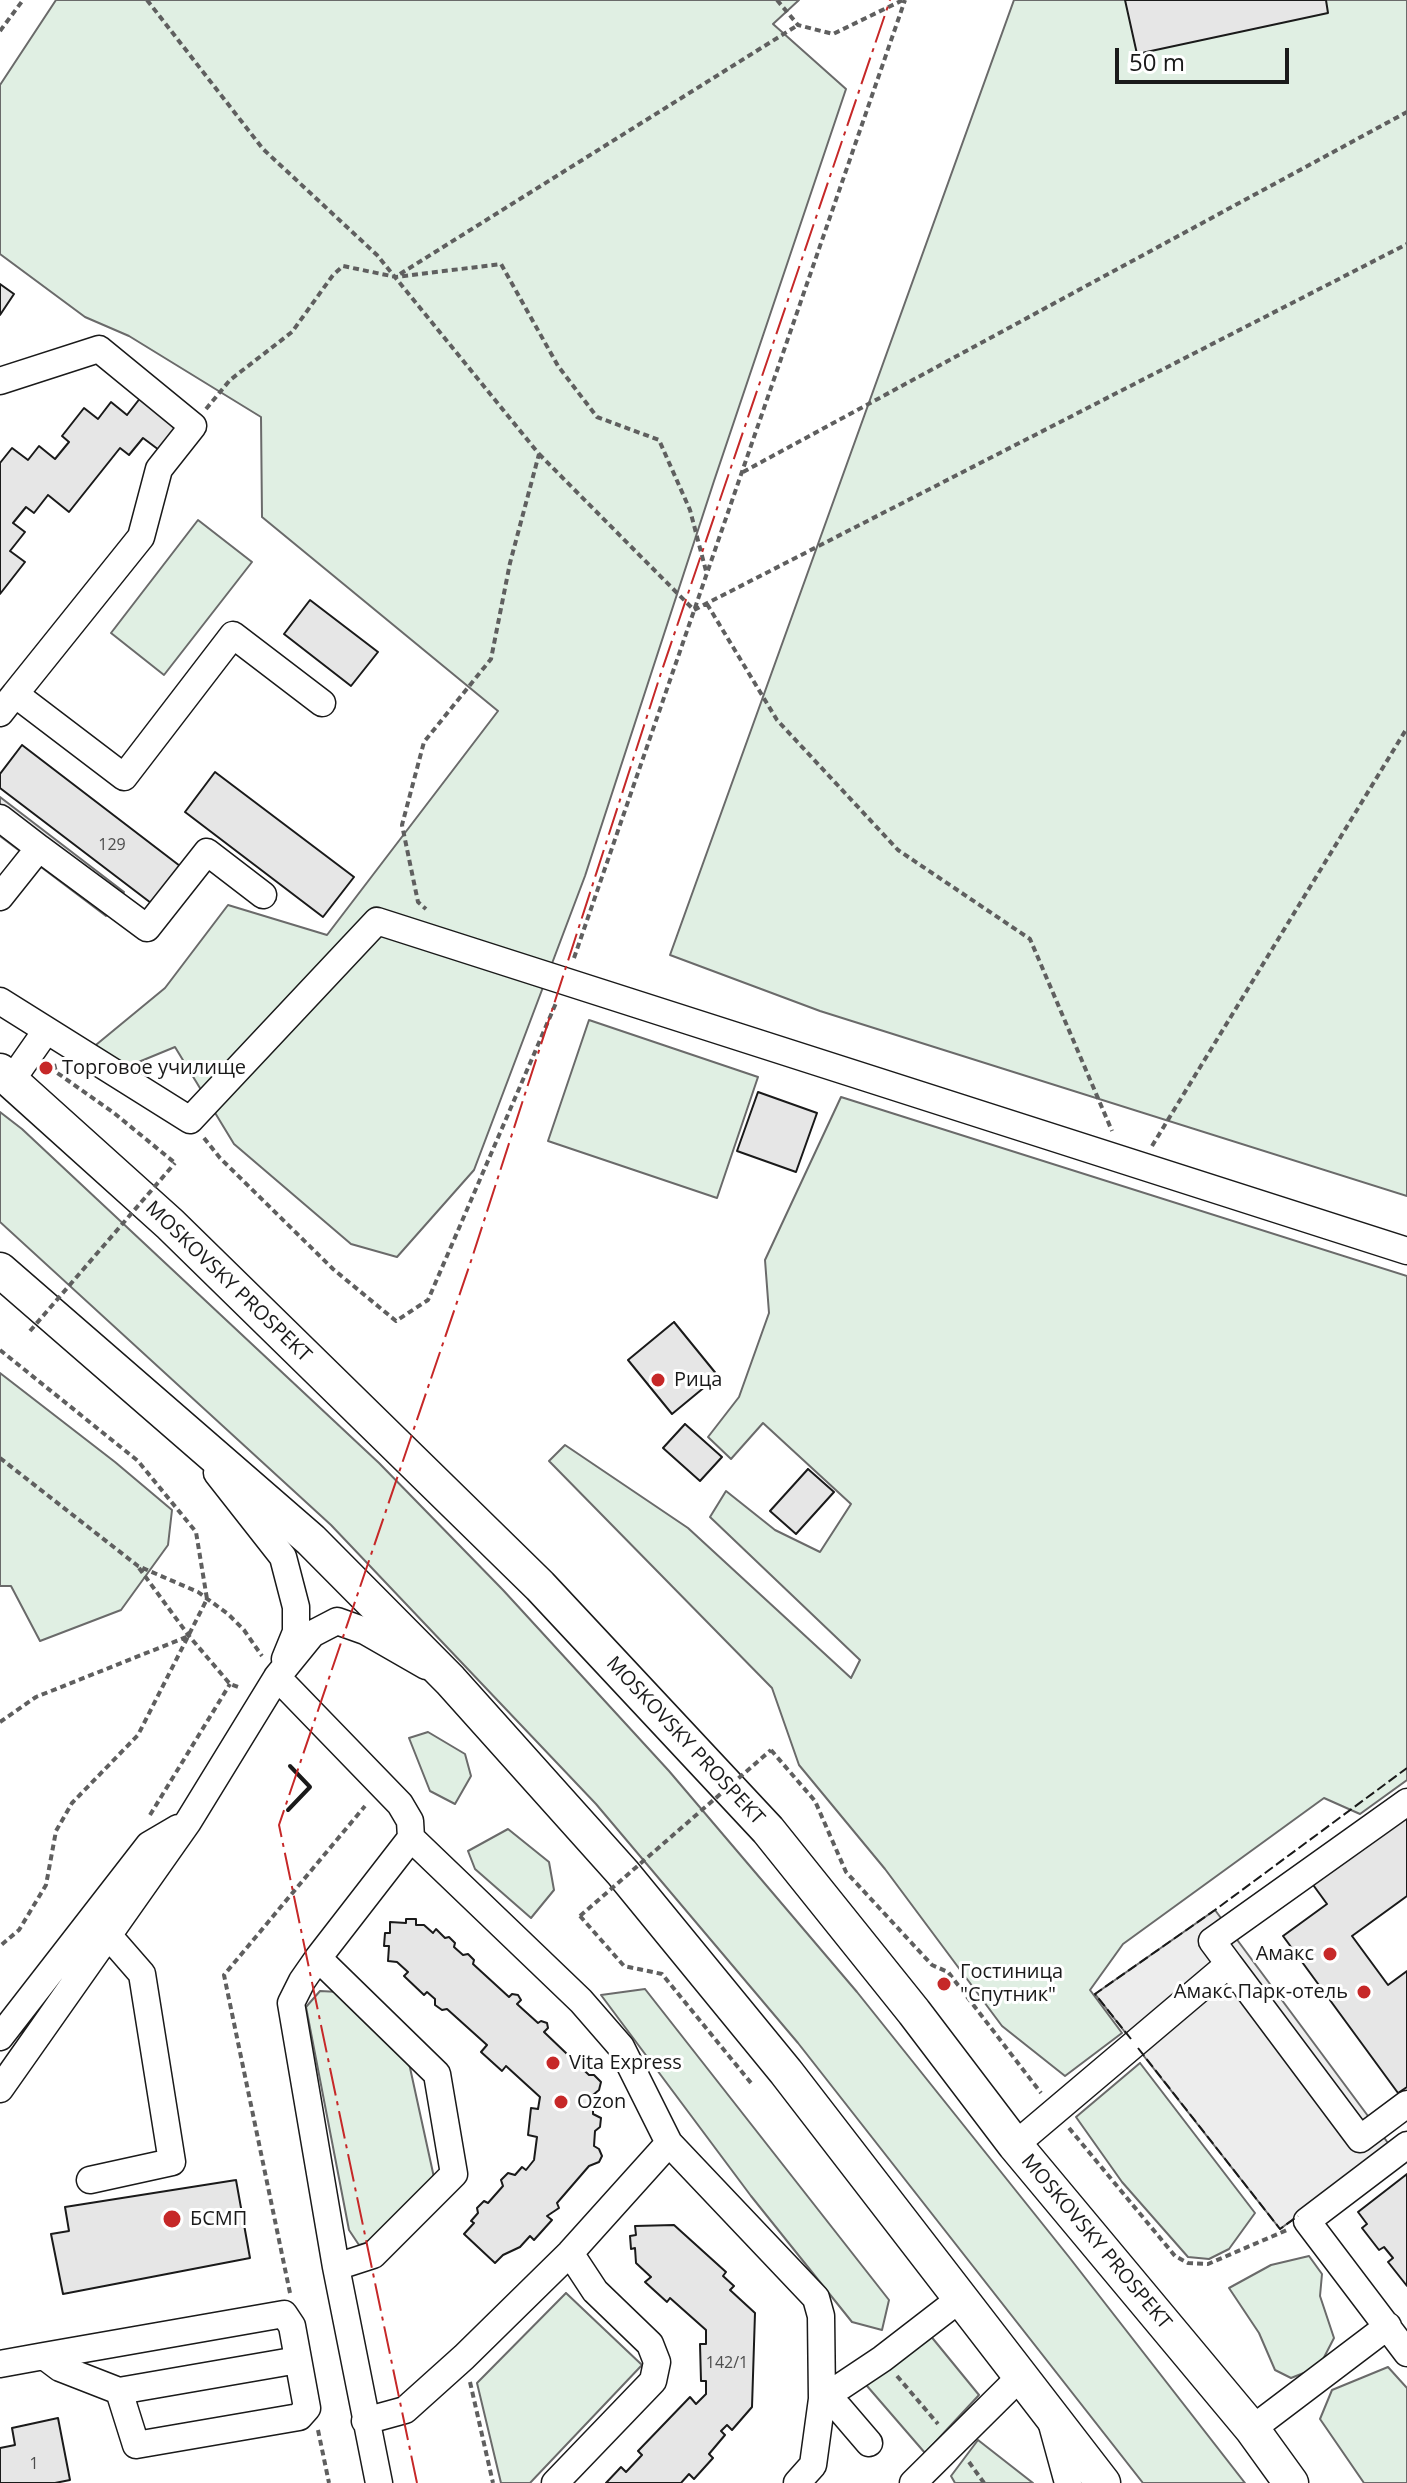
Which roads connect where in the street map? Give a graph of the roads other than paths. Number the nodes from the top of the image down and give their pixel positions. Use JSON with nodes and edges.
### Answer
{"nodes":[{"id":1,"x":0,"y":381,"type":"edge"},
{"id":2,"x":322,"y":703,"type":"dead end"},
{"id":3,"x":7,"y":704,"type":"edge"},
{"id":4,"x":0,"y":818,"type":"edge"},
{"id":5,"x":39,"y":848,"type":"junction"},
{"id":6,"x":263,"y":895,"type":"dead end"},
{"id":7,"x":0,"y":897,"type":"edge"},
{"id":8,"x":0,"y":1001,"type":"edge"},
{"id":9,"x":46,"y":1031,"type":"junction"},
{"id":10,"x":6,"y":1076,"type":"edge"},
{"id":11,"x":1407,"y":1251,"type":"edge"},
{"id":12,"x":0,"y":1270,"type":"edge"},
{"id":13,"x":181,"y":1426,"type":"junction"},
{"id":14,"x":450,"y":1680,"type":"junction"},
{"id":15,"x":271,"y":1687,"type":"junction"},
{"id":16,"x":1407,"y":1802,"type":"edge"},
{"id":17,"x":188,"y":1822,"type":"junction"},
{"id":18,"x":411,"y":1838,"type":"junction"},
{"id":19,"x":108,"y":1935,"type":"junction"},
{"id":20,"x":318,"y":1958,"type":"junction"},
{"id":21,"x":1229,"y":1964,"type":"junction"},
{"id":22,"x":0,"y":2037,"type":"edge"},
{"id":23,"x":0,"y":2089,"type":"edge"},
{"id":24,"x":1407,"y":2104,"type":"edge"},
{"id":25,"x":669,"y":2143,"type":"junction"},
{"id":26,"x":1015,"y":2145,"type":"junction"},
{"id":27,"x":1407,"y":2145,"type":"edge"},
{"id":28,"x":90,"y":2180,"type":"dead end"},
{"id":29,"x":570,"y":2253,"type":"junction"},
{"id":30,"x":336,"y":2267,"type":"junction"},
{"id":31,"x":961,"y":2298,"type":"junction"},
{"id":32,"x":1388,"y":2326,"type":"junction"},
{"id":33,"x":1407,"y":2353,"type":"edge"},
{"id":34,"x":44,"y":2356,"type":"junction"},
{"id":35,"x":298,"y":2360,"type":"junction"},
{"id":36,"x":0,"y":2364,"type":"edge"},
{"id":37,"x":1020,"y":2377,"type":"junction"},
{"id":38,"x":119,"y":2391,"type":"junction"},
{"id":39,"x":822,"y":2399,"type":"junction"},
{"id":40,"x":1049,"y":2414,"type":"junction"},
{"id":41,"x":365,"y":2421,"type":"junction"},
{"id":42,"x":1252,"y":2429,"type":"junction"},
{"id":43,"x":869,"y":2443,"type":"dead end"},
{"id":44,"x":379,"y":2483,"type":"edge"},
{"id":45,"x":555,"y":2483,"type":"edge"},
{"id":46,"x":797,"y":2483,"type":"edge"},
{"id":47,"x":913,"y":2483,"type":"edge"},
{"id":48,"x":1068,"y":2483,"type":"edge"},
{"id":49,"x":1103,"y":2483,"type":"edge"},
{"id":50,"x":1291,"y":2483,"type":"edge"}],
"edges":[{"from":1,"to":3,"type":"street"},
{"from":2,"to":3,"type":"street"},
{"from":4,"to":5,"type":"street"},
{"from":5,"to":6,"type":"street"},
{"from":5,"to":7,"type":"street"},
{"from":8,"to":9,"type":"street"},
{"from":9,"to":10,"type":"street"},
{"from":9,"to":11,"type":"street"},
{"from":10,"to":26,"type":"main road","name":"MOSKOVSKY PROSPEKT"},
{"from":12,"to":13,"type":"main road"},
{"from":13,"to":14,"type":"main road"},
{"from":13,"to":15,"type":"street"},
{"from":14,"to":15,"type":"street"},
{"from":14,"to":31,"type":"main road"},
{"from":15,"to":17,"type":"street"},
{"from":15,"to":18,"type":"street"},
{"from":16,"to":21,"type":"street"},
{"from":17,"to":19,"type":"street"},
{"from":17,"to":22,"type":"street"},
{"from":18,"to":20,"type":"street"},
{"from":18,"to":25,"type":"street"},
{"from":19,"to":23,"type":"street"},
{"from":19,"to":28,"type":"street"},
{"from":20,"to":30,"type":"street"},
{"from":20,"to":30,"type":"street"},
{"from":21,"to":24,"type":"street"},
{"from":21,"to":26,"type":"street"},
{"from":25,"to":29,"type":"street"},
{"from":25,"to":39,"type":"street"},
{"from":26,"to":42,"type":"main road","name":"MOSKOVSKY PROSPEKT"},
{"from":27,"to":32,"type":"street"},
{"from":29,"to":41,"type":"street"},
{"from":29,"to":45,"type":"street"},
{"from":30,"to":41,"type":"street"},
{"from":31,"to":37,"type":"main road"},
{"from":31,"to":39,"type":"street"},
{"from":32,"to":33,"type":"street"},
{"from":32,"to":42,"type":"street"},
{"from":34,"to":35,"type":"street"},
{"from":34,"to":36,"type":"street"},
{"from":34,"to":38,"type":"street"},
{"from":35,"to":38,"type":"street"},
{"from":35,"to":38,"type":"street"},
{"from":37,"to":40,"type":"main road"},
{"from":37,"to":47,"type":"street"},
{"from":39,"to":43,"type":"street"},
{"from":39,"to":46,"type":"street"},
{"from":40,"to":48,"type":"street"},
{"from":40,"to":49,"type":"main road"},
{"from":41,"to":44,"type":"street"},
{"from":42,"to":50,"type":"main road","name":"MOSKOVSKY PROSPEKT"}]}
